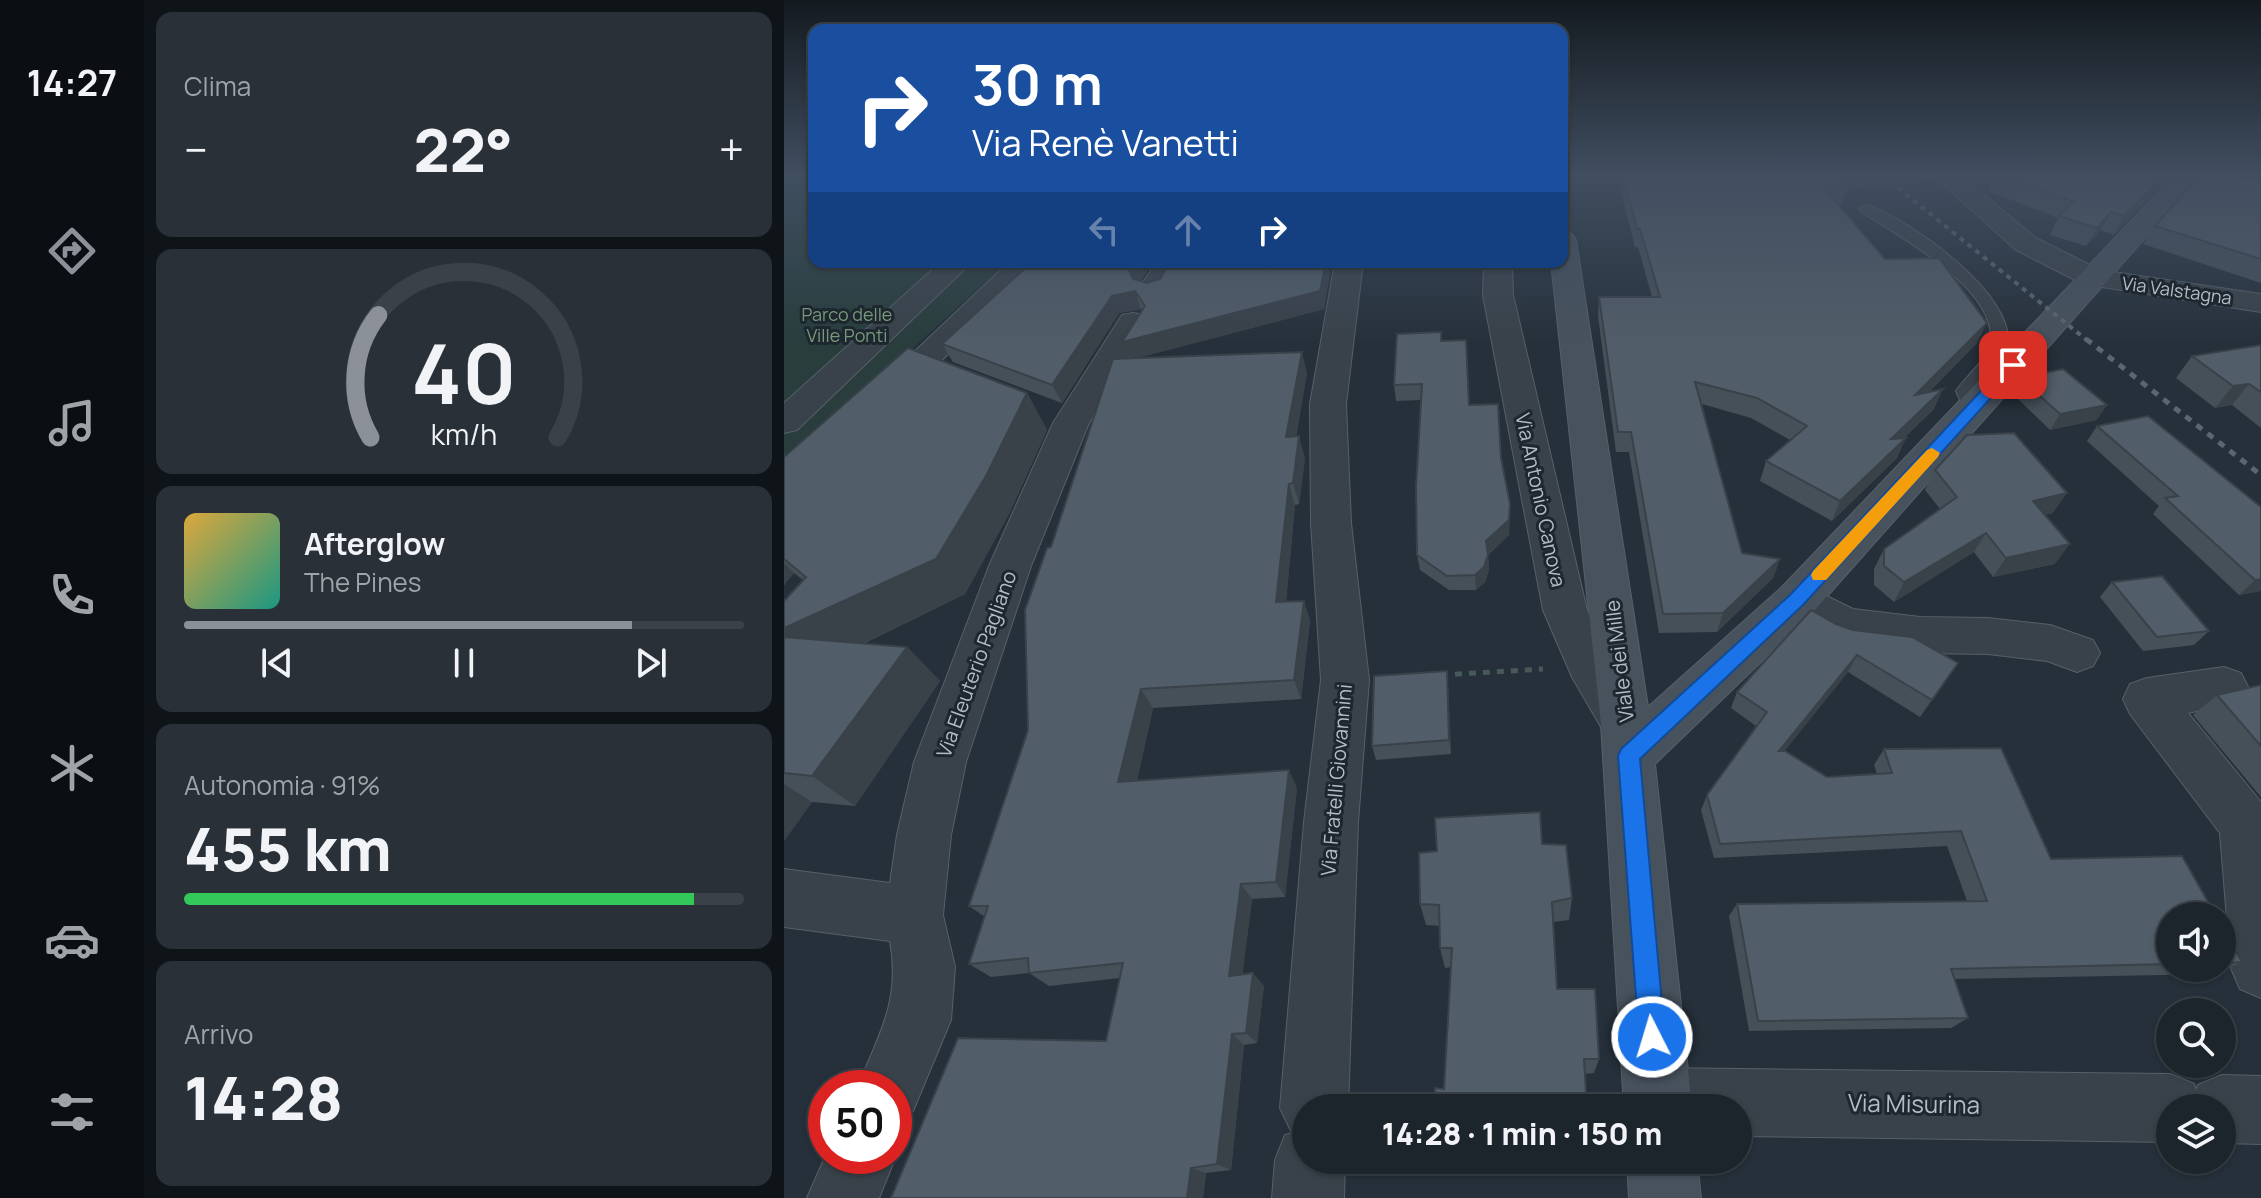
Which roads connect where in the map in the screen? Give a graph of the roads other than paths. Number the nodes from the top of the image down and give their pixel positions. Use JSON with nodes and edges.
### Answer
{"nodes":[{"id":1,"x":1902,"y":231,"type":"edge"},
{"id":2,"x":2011,"y":231,"type":"edge"},
{"id":3,"x":2132,"y":231,"type":"edge"},
{"id":4,"x":944,"y":268,"type":"edge"},
{"id":5,"x":1021,"y":268,"type":"edge"},
{"id":6,"x":1167,"y":268,"type":"edge"},
{"id":7,"x":1348,"y":268,"type":"edge"},
{"id":8,"x":1498,"y":268,"type":"edge"},
{"id":9,"x":1566,"y":268,"type":"edge"},
{"id":10,"x":2093,"y":278,"type":"junction"},
{"id":11,"x":1153,"y":289,"type":"edge"},
{"id":12,"x":2261,"y":303,"type":"edge"},
{"id":13,"x":1133,"y":322,"type":"edge"},
{"id":14,"x":1973,"y":409,"type":"junction"},
{"id":15,"x":863,"y":418,"type":"edge"},
{"id":16,"x":784,"y":422,"type":"edge"},
{"id":17,"x":1798,"y":599,"type":"junction"},
{"id":18,"x":2077,"y":653,"type":"dead end"},
{"id":19,"x":2224,"y":687,"type":"dead end"},
{"id":20,"x":1628,"y":740,"type":"junction"},
{"id":21,"x":2253,"y":823,"type":"edge"},
{"id":22,"x":784,"y":898,"type":"edge"},
{"id":23,"x":914,"y":915,"type":"junction"},
{"id":24,"x":2261,"y":968,"type":"edge"},
{"id":25,"x":898,"y":1070,"type":"edge"},
{"id":26,"x":1315,"y":1094,"type":"edge"},
{"id":27,"x":1657,"y":1094,"type":"edge"},
{"id":28,"x":2156,"y":1108,"type":"edge"},
{"id":29,"x":2236,"y":1109,"type":"edge"},
{"id":30,"x":2261,"y":1110,"type":"edge"},
{"id":31,"x":1752,"y":1120,"type":"edge"},
{"id":32,"x":853,"y":1174,"type":"edge"},
{"id":33,"x":1309,"y":1174,"type":"edge"},
{"id":34,"x":1663,"y":1174,"type":"edge"},
{"id":35,"x":843,"y":1198,"type":"edge"},
{"id":36,"x":1308,"y":1198,"type":"edge"},
{"id":37,"x":1665,"y":1198,"type":"edge"}],
"edges":[{"from":1,"to":14,"type":"lane"},
{"from":2,"to":10,"type":"street","name":"Via Valstagna"},
{"from":3,"to":10,"type":"street"},
{"from":4,"to":16,"type":"street"},
{"from":5,"to":15,"type":"street"},
{"from":6,"to":11,"type":"street"},
{"from":7,"to":26,"type":"street","name":"Via Fratelli Giovannini"},
{"from":8,"to":20,"type":"street","name":"Via Antonio Canova"},
{"from":9,"to":20,"type":"street","name":"Viale dei Mille"},
{"from":10,"to":12,"type":"street","name":"Via Valstagna"},
{"from":10,"to":14,"type":"street"},
{"from":13,"to":23,"type":"street","name":"Via Eleuterio Pagliano"},
{"from":14,"to":17,"type":"street"},
{"from":17,"to":18,"type":"street"},
{"from":17,"to":20,"type":"street"},
{"from":19,"to":21,"type":"street"},
{"from":20,"to":27,"type":"street","name":"Viale dei Mille"},
{"from":21,"to":24,"type":"street"},
{"from":22,"to":23,"type":"street"},
{"from":23,"to":25,"type":"street","name":"Via Eleuterio Pagliano"},
{"from":28,"to":31,"type":"street","name":"Via Misurina"},
{"from":29,"to":30,"type":"street"},
{"from":32,"to":35,"type":"street"},
{"from":33,"to":36,"type":"street"},
{"from":34,"to":37,"type":"street","name":"Viale dei Mille"}]}
